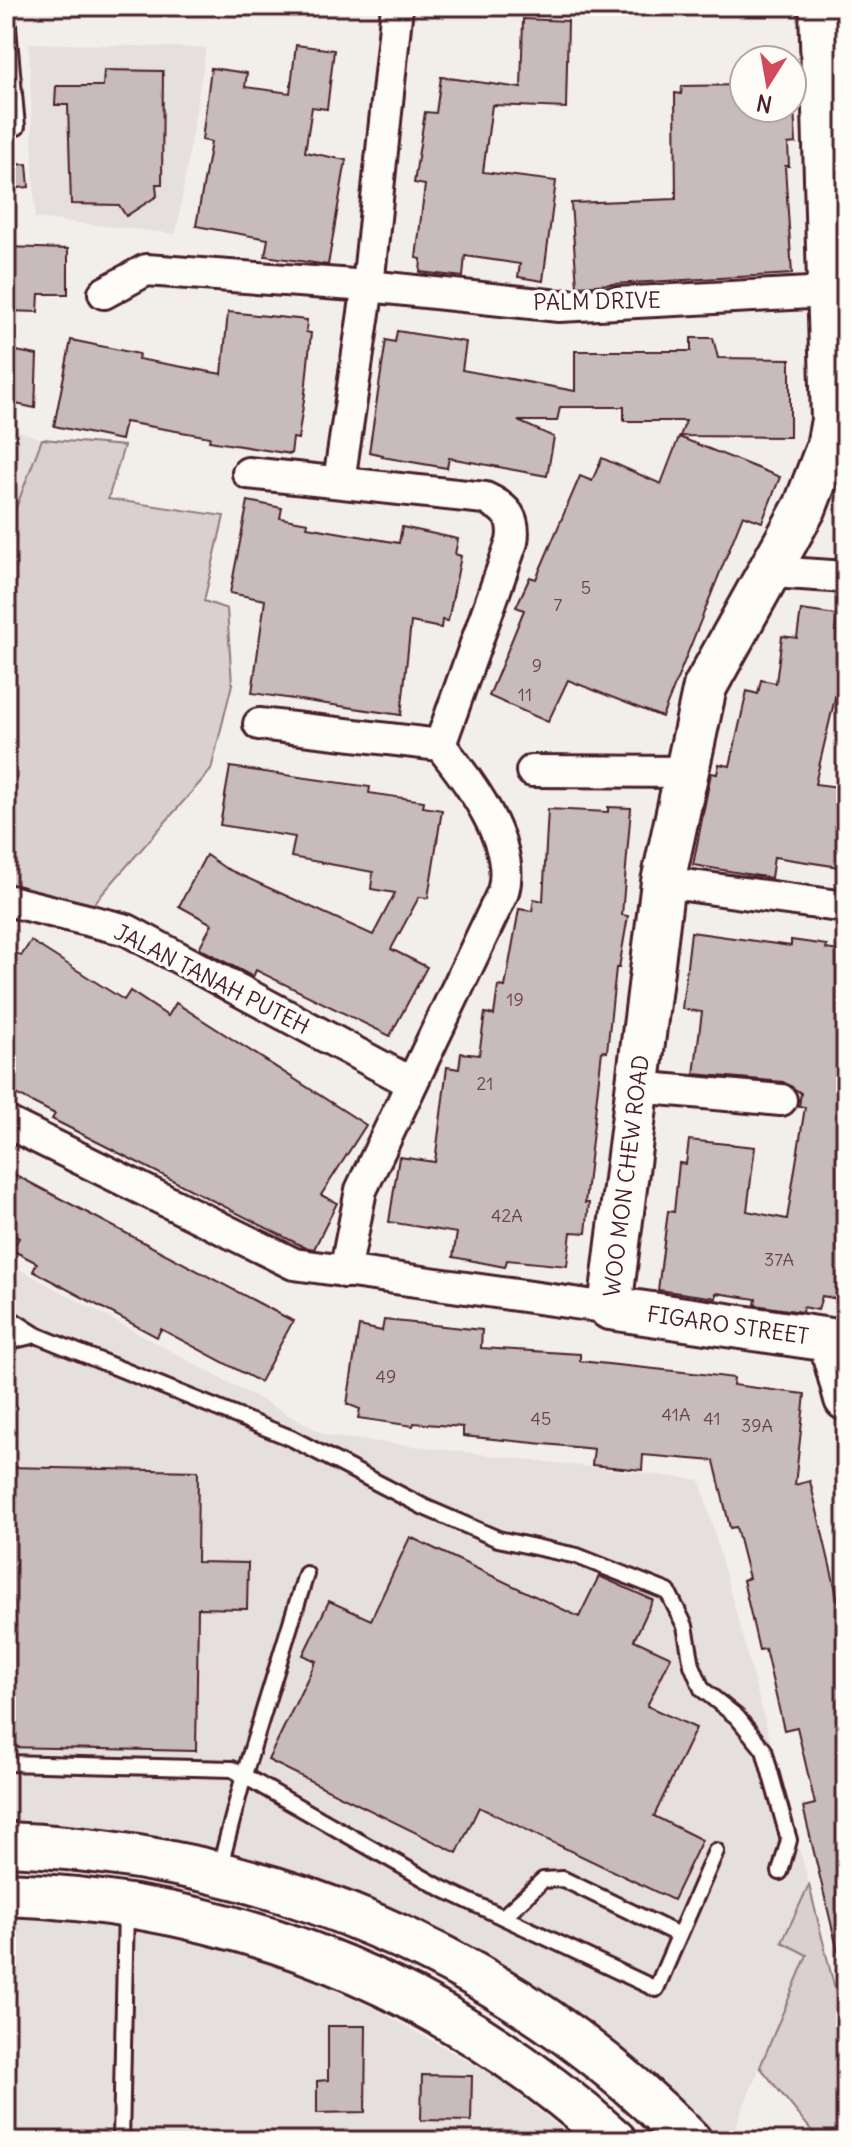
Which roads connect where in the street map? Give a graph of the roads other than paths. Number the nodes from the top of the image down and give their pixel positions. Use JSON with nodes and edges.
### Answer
{"nodes":[{"id":1,"x":6,"y":6,"type":"edge"},
{"id":2,"x":397,"y":6,"type":"edge"},
{"id":3,"x":821,"y":6,"type":"edge"},
{"id":4,"x":17,"y":127,"type":"dead end"},
{"id":5,"x":368,"y":286,"type":"junction"},
{"id":6,"x":104,"y":293,"type":"dead end"},
{"id":7,"x":835,"y":316,"type":"edge"},
{"id":8,"x":248,"y":473,"type":"dead end"},
{"id":9,"x":339,"y":481,"type":"junction"},
{"id":10,"x":772,"y":572,"type":"junction"},
{"id":11,"x":846,"y":577,"type":"edge"},
{"id":12,"x":259,"y":724,"type":"dead end"},
{"id":13,"x":440,"y":745,"type":"junction"},
{"id":14,"x":532,"y":771,"type":"dead end"},
{"id":15,"x":687,"y":772,"type":"junction"},
{"id":16,"x":663,"y":882,"type":"junction"},
{"id":17,"x":6,"y":900,"type":"edge"},
{"id":18,"x":846,"y":907,"type":"edge"},
{"id":19,"x":410,"y":1082,"type":"junction"},
{"id":20,"x":637,"y":1087,"type":"junction"},
{"id":21,"x":781,"y":1100,"type":"dead end"},
{"id":22,"x":6,"y":1122,"type":"edge"},
{"id":23,"x":345,"y":1272,"type":"junction"},
{"id":24,"x":610,"y":1308,"type":"junction"},
{"id":25,"x":6,"y":1316,"type":"edge"},
{"id":26,"x":36,"y":1335,"type":"junction"},
{"id":27,"x":838,"y":1340,"type":"edge"},
{"id":28,"x":6,"y":1342,"type":"edge"},
{"id":29,"x":846,"y":1399,"type":"edge"},
{"id":30,"x":306,"y":1574,"type":"dead end"},
{"id":31,"x":6,"y":1763,"type":"edge"},
{"id":32,"x":244,"y":1775,"type":"junction"},
{"id":33,"x":6,"y":1844,"type":"edge"},
{"id":34,"x":716,"y":1851,"type":"dead end"},
{"id":35,"x":219,"y":1870,"type":"junction"},
{"id":36,"x":780,"y":1872,"type":"dead end"},
{"id":37,"x":6,"y":1894,"type":"edge"},
{"id":38,"x":127,"y":1904,"type":"junction"},
{"id":39,"x":503,"y":1917,"type":"junction"},
{"id":40,"x":679,"y":1935,"type":"junction"},
{"id":41,"x":121,"y":2141,"type":"edge"},
{"id":42,"x":615,"y":2141,"type":"edge"},
{"id":43,"x":690,"y":2141,"type":"edge"}],
"edges":[{"from":1,"to":4,"type":"lane"},
{"from":2,"to":5,"type":"street"},
{"from":3,"to":7,"type":"street","name":"WOO MON CHEW ROAD"},
{"from":5,"to":6,"type":"street","name":"PALM DRIVE"},
{"from":5,"to":7,"type":"street","name":"PALM DRIVE"},
{"from":5,"to":9,"type":"street"},
{"from":7,"to":10,"type":"street","name":"WOO MON CHEW ROAD"},
{"from":8,"to":9,"type":"street"},
{"from":9,"to":13,"type":"street"},
{"from":10,"to":11,"type":"street"},
{"from":10,"to":15,"type":"street","name":"WOO MON CHEW ROAD"},
{"from":12,"to":13,"type":"street"},
{"from":13,"to":19,"type":"street"},
{"from":14,"to":15,"type":"street"},
{"from":15,"to":16,"type":"street","name":"WOO MON CHEW ROAD"},
{"from":16,"to":18,"type":"street"},
{"from":16,"to":20,"type":"street","name":"WOO MON CHEW ROAD"},
{"from":17,"to":19,"type":"street","name":"JALAN TANAH PUTEH"},
{"from":19,"to":23,"type":"street"},
{"from":20,"to":21,"type":"street"},
{"from":20,"to":24,"type":"street","name":"WOO MON CHEW ROAD"},
{"from":22,"to":23,"type":"street","name":"WOO MON CHEW ROAD"},
{"from":23,"to":24,"type":"street","name":"WOO MON CHEW ROAD"},
{"from":24,"to":27,"type":"street","name":"FIGARO STREET"},
{"from":25,"to":26,"type":"lane"},
{"from":26,"to":28,"type":"lane"},
{"from":26,"to":36,"type":"lane"},
{"from":27,"to":29,"type":"street"},
{"from":30,"to":32,"type":"lane"},
{"from":31,"to":32,"type":"lane"},
{"from":32,"to":35,"type":"lane"},
{"from":32,"to":39,"type":"lane"},
{"from":33,"to":35,"type":"street"},
{"from":34,"to":40,"type":"lane"},
{"from":35,"to":43,"type":"street"},
{"from":37,"to":38,"type":"street"},
{"from":38,"to":41,"type":"lane"},
{"from":38,"to":42,"type":"street"},
{"from":39,"to":40,"type":"lane"},
{"from":39,"to":40,"type":"lane"}]}
